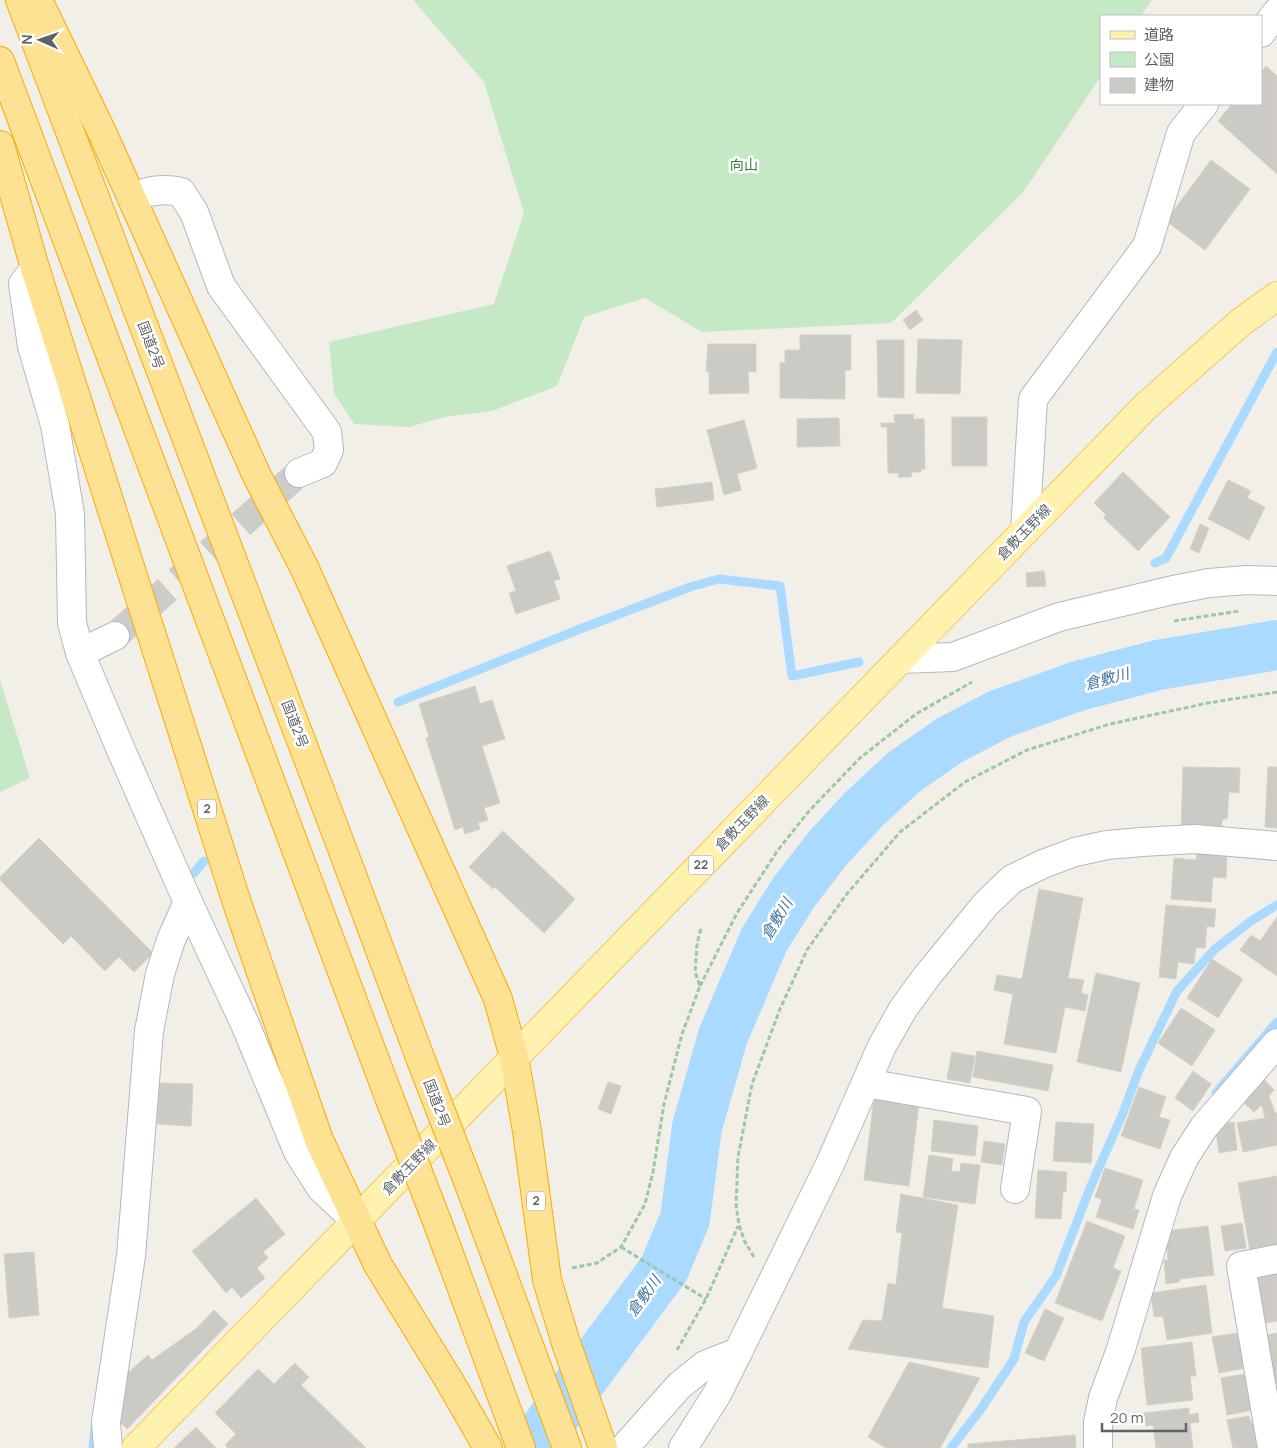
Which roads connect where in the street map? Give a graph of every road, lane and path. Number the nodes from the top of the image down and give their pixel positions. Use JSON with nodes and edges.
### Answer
{"nodes":[{"id":1,"x":20,"y":0,"type":"edge"},
{"id":2,"x":38,"y":0,"type":"edge"},
{"id":3,"x":1277,"y":12,"type":"edge"},
{"id":4,"x":1262,"y":32,"type":"edge"},
{"id":5,"x":0,"y":61,"type":"edge"},
{"id":6,"x":1203,"y":105,"type":"edge"},
{"id":7,"x":0,"y":145,"type":"edge"},
{"id":8,"x":132,"y":198,"type":"junction"},
{"id":9,"x":35,"y":268,"type":"junction"},
{"id":10,"x":1277,"y":296,"type":"edge"},
{"id":11,"x":299,"y":473,"type":"tunnel mouth"},
{"id":12,"x":1025,"y":531,"type":"junction"},
{"id":13,"x":1277,"y":581,"type":"edge"},
{"id":14,"x":1246,"y":610,"type":"dead end"},
{"id":15,"x":1172,"y":621,"type":"dead end"},
{"id":16,"x":115,"y":636,"type":"tunnel mouth"},
{"id":17,"x":80,"y":652,"type":"junction"},
{"id":18,"x":901,"y":659,"type":"junction"},
{"id":19,"x":973,"y":681,"type":"dead end"},
{"id":20,"x":1277,"y":692,"type":"edge"},
{"id":21,"x":1277,"y":846,"type":"edge"},
{"id":22,"x":188,"y":902,"type":"junction"},
{"id":23,"x":701,"y":928,"type":"dead end"},
{"id":24,"x":700,"y":986,"type":"junction"},
{"id":25,"x":1277,"y":1043,"type":"edge"},
{"id":26,"x":514,"y":1056,"type":"junction"},
{"id":27,"x":866,"y":1084,"type":"junction"},
{"id":28,"x":1015,"y":1189,"type":"dead end"},
{"id":29,"x":356,"y":1221,"type":"junction"},
{"id":30,"x":739,"y":1225,"type":"junction"},
{"id":31,"x":621,"y":1247,"type":"junction"},
{"id":32,"x":1277,"y":1258,"type":"edge"},
{"id":33,"x":564,"y":1270,"type":"dead end"},
{"id":34,"x":775,"y":1275,"type":"junction"},
{"id":35,"x":706,"y":1299,"type":"junction"},
{"id":36,"x":738,"y":1352,"type":"junction"},
{"id":37,"x":674,"y":1354,"type":"dead end"},
{"id":38,"x":487,"y":1445,"type":"edge"},
{"id":39,"x":108,"y":1448,"type":"edge"},
{"id":40,"x":136,"y":1448,"type":"edge"},
{"id":41,"x":521,"y":1448,"type":"edge"},
{"id":42,"x":567,"y":1448,"type":"edge"},
{"id":43,"x":603,"y":1448,"type":"edge"},
{"id":44,"x":624,"y":1448,"type":"edge"},
{"id":45,"x":683,"y":1448,"type":"edge"},
{"id":46,"x":1098,"y":1448,"type":"edge"},
{"id":47,"x":1272,"y":1448,"type":"edge"}],
"edges":[{"from":1,"to":42,"type":"highway","name":"国道2号","bridge":true},
{"from":2,"to":8,"type":"highway","number":"2"},
{"from":3,"to":4,"type":"street"},
{"from":5,"to":41,"type":"highway","bridge":true},
{"from":6,"to":12,"type":"street"},
{"from":7,"to":9,"type":"highway","number":"2"},
{"from":8,"to":11,"type":"street"},
{"from":8,"to":26,"type":"highway","number":"2"},
{"from":9,"to":17,"type":"street"},
{"from":9,"to":29,"type":"highway","number":"2"},
{"from":10,"to":12,"type":"main road","name":"倉敷玉野線","number":"22"},
{"from":12,"to":18,"type":"main road","name":"倉敷玉野線","number":"22"},
{"from":13,"to":18,"type":"street"},
{"from":14,"to":15,"type":"path"},
{"from":16,"to":17,"type":"street"},
{"from":17,"to":22,"type":"street"},
{"from":18,"to":26,"type":"main road","name":"倉敷玉野線","number":"22"},
{"from":19,"to":24,"type":"path"},
{"from":20,"to":30,"type":"path"},
{"from":21,"to":27,"type":"street"},
{"from":22,"to":29,"type":"street"},
{"from":22,"to":39,"type":"street"},
{"from":23,"to":24,"type":"path"},
{"from":24,"to":31,"type":"path"},
{"from":25,"to":46,"type":"street"},
{"from":26,"to":29,"type":"main road","name":"倉敷玉野線","number":"22"},
{"from":26,"to":43,"type":"highway","number":"2"},
{"from":27,"to":28,"type":"street"},
{"from":27,"to":34,"type":"street"},
{"from":29,"to":38,"type":"highway","number":"2"},
{"from":29,"to":40,"type":"main road","name":"倉敷玉野線","number":"22"},
{"from":30,"to":34,"type":"path"},
{"from":30,"to":35,"type":"path"},
{"from":31,"to":33,"type":"path"},
{"from":31,"to":35,"type":"path"},
{"from":32,"to":47,"type":"street"},
{"from":34,"to":36,"type":"street"},
{"from":35,"to":37,"type":"path"},
{"from":36,"to":44,"type":"street"},
{"from":36,"to":45,"type":"street"}]}
